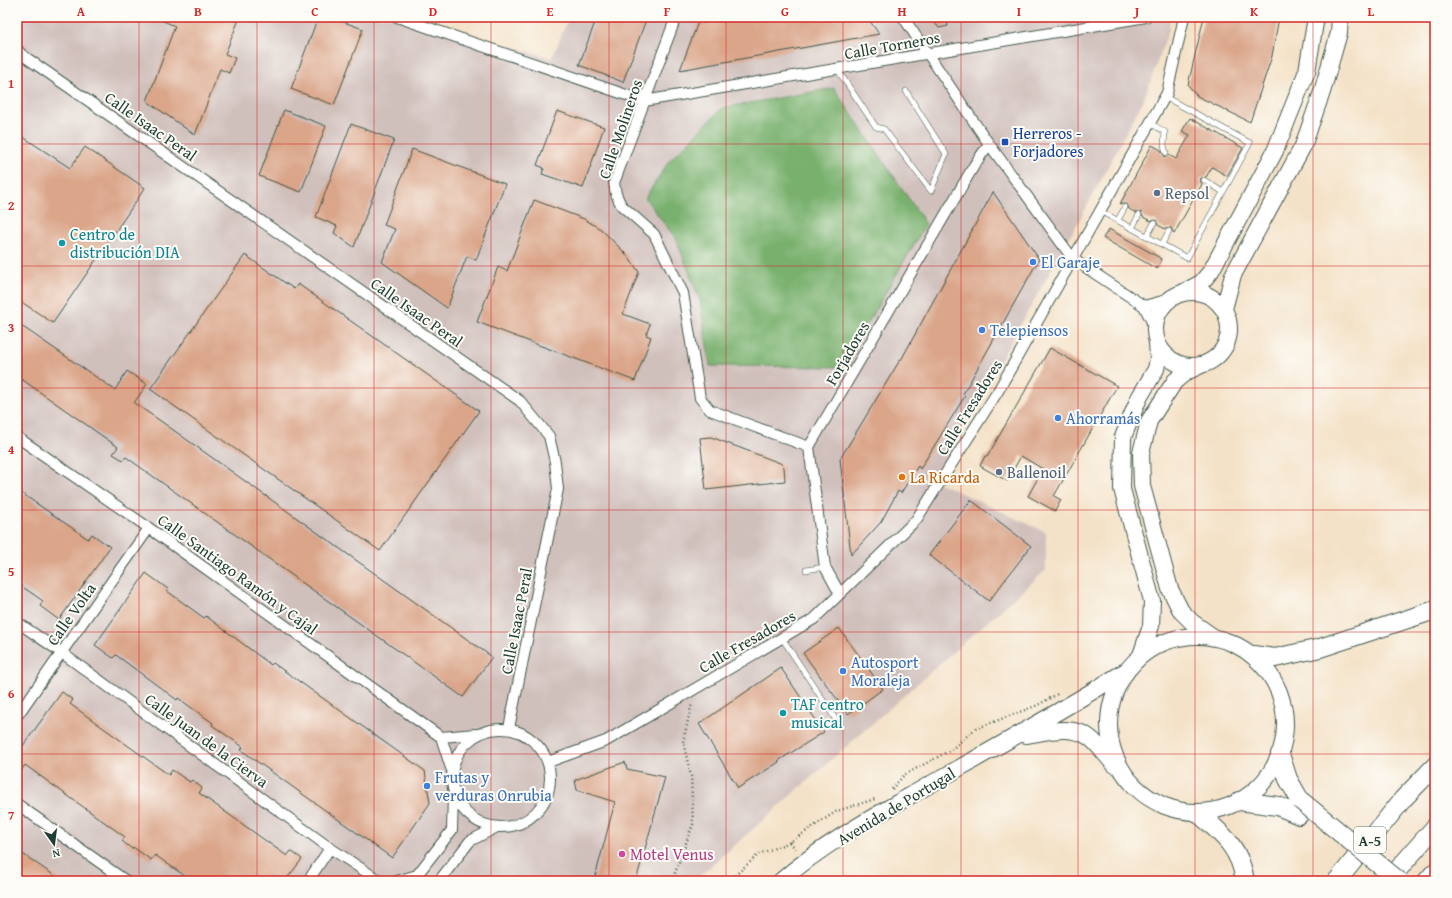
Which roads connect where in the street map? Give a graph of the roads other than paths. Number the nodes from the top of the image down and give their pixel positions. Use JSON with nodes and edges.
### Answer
{"nodes":[{"id":1,"x":397,"y":17,"type":"edge"},
{"id":2,"x":676,"y":17,"type":"edge"},
{"id":3,"x":903,"y":17,"type":"edge"},
{"id":4,"x":1146,"y":17,"type":"edge"},
{"id":5,"x":1184,"y":17,"type":"edge"},
{"id":6,"x":1316,"y":17,"type":"edge"},
{"id":7,"x":1340,"y":17,"type":"edge"},
{"id":8,"x":17,"y":49,"type":"edge"},
{"id":9,"x":928,"y":54,"type":"junction"},
{"id":10,"x":837,"y":69,"type":"junction"},
{"id":11,"x":906,"y":91,"type":"dead end"},
{"id":12,"x":1165,"y":97,"type":"junction"},
{"id":13,"x":644,"y":101,"type":"junction"},
{"id":14,"x":1150,"y":123,"type":"junction"},
{"id":15,"x":989,"y":144,"type":"junction"},
{"id":16,"x":1164,"y":145,"type":"junction"},
{"id":17,"x":1158,"y":148,"type":"dead end"},
{"id":18,"x":1166,"y":153,"type":"dead end"},
{"id":19,"x":1204,"y":180,"type":"dead end"},
{"id":20,"x":1224,"y":192,"type":"junction"},
{"id":21,"x":1125,"y":207,"type":"dead end"},
{"id":22,"x":1100,"y":211,"type":"junction"},
{"id":23,"x":1139,"y":215,"type":"dead end"},
{"id":24,"x":1118,"y":220,"type":"junction"},
{"id":25,"x":1154,"y":223,"type":"dead end"},
{"id":26,"x":1132,"y":228,"type":"junction"},
{"id":27,"x":1169,"y":231,"type":"dead end"},
{"id":28,"x":1147,"y":236,"type":"junction"},
{"id":29,"x":1162,"y":244,"type":"junction"},
{"id":30,"x":1073,"y":259,"type":"junction"},
{"id":31,"x":1176,"y":296,"type":"junction"},
{"id":32,"x":1144,"y":306,"type":"junction"},
{"id":33,"x":1224,"y":309,"type":"junction"},
{"id":34,"x":1156,"y":335,"type":"junction"},
{"id":35,"x":1201,"y":365,"type":"junction"},
{"id":36,"x":17,"y":438,"type":"edge"},
{"id":37,"x":809,"y":447,"type":"junction"},
{"id":38,"x":149,"y":528,"type":"junction"},
{"id":39,"x":825,"y":567,"type":"junction"},
{"id":40,"x":806,"y":570,"type":"dead end"},
{"id":41,"x":840,"y":594,"type":"junction"},
{"id":42,"x":1435,"y":610,"type":"edge"},
{"id":43,"x":17,"y":622,"type":"edge"},
{"id":44,"x":1214,"y":636,"type":"junction"},
{"id":45,"x":782,"y":638,"type":"junction"},
{"id":46,"x":62,"y":653,"type":"junction"},
{"id":47,"x":1141,"y":654,"type":"junction"},
{"id":48,"x":1253,"y":655,"type":"junction"},
{"id":49,"x":1124,"y":672,"type":"junction"},
{"id":50,"x":17,"y":716,"type":"edge"},
{"id":51,"x":838,"y":723,"type":"dead end"},
{"id":52,"x":509,"y":728,"type":"junction"},
{"id":53,"x":476,"y":734,"type":"junction"},
{"id":54,"x":441,"y":737,"type":"junction"},
{"id":55,"x":1014,"y":738,"type":"junction"},
{"id":56,"x":1280,"y":754,"type":"junction"},
{"id":57,"x":548,"y":762,"type":"junction"},
{"id":58,"x":1435,"y":766,"type":"edge"},
{"id":59,"x":451,"y":768,"type":"junction"},
{"id":60,"x":1123,"y":774,"type":"junction"},
{"id":61,"x":453,"y":795,"type":"junction"},
{"id":62,"x":1239,"y":802,"type":"junction"},
{"id":63,"x":17,"y":804,"type":"edge"},
{"id":64,"x":1300,"y":808,"type":"junction"},
{"id":65,"x":1198,"y":812,"type":"junction"},
{"id":66,"x":495,"y":828,"type":"junction"},
{"id":67,"x":1435,"y":828,"type":"edge"},
{"id":68,"x":330,"y":848,"type":"junction"},
{"id":69,"x":1435,"y":872,"type":"edge"},
{"id":70,"x":126,"y":881,"type":"edge"},
{"id":71,"x":308,"y":881,"type":"edge"},
{"id":72,"x":380,"y":881,"type":"edge"},
{"id":73,"x":397,"y":881,"type":"edge"},
{"id":74,"x":439,"y":881,"type":"edge"},
{"id":75,"x":781,"y":881,"type":"edge"},
{"id":76,"x":1245,"y":881,"type":"edge"},
{"id":77,"x":1337,"y":881,"type":"edge"},
{"id":78,"x":1380,"y":881,"type":"edge"},
{"id":79,"x":1388,"y":881,"type":"edge"},
{"id":80,"x":1399,"y":881,"type":"edge"},
{"id":81,"x":1427,"y":881,"type":"edge"}],
"edges":[{"from":1,"to":13,"type":"street"},
{"from":2,"to":13,"type":"street","name":"Calle Molineros"},
{"from":3,"to":9,"type":"street"},
{"from":4,"to":9,"type":"street","name":"Calle Torneros"},
{"from":5,"to":12,"type":"street","name":"Calle Fresadores"},
{"from":6,"to":31,"type":"main road"},
{"from":7,"to":33,"type":"main road"},
{"from":8,"to":52,"type":"street","name":"Calle Isaac Peral"},
{"from":9,"to":10,"type":"street","name":"Calle Torneros"},
{"from":9,"to":15,"type":"street"},
{"from":10,"to":11,"type":"lane"},
{"from":10,"to":13,"type":"street","name":"Calle Torneros"},
{"from":12,"to":14,"type":"street","name":"Calle Fresadores"},
{"from":12,"to":20,"type":"lane"},
{"from":13,"to":37,"type":"street","name":"Calle Molineros"},
{"from":14,"to":16,"type":"lane"},
{"from":14,"to":22,"type":"street","name":"Calle Fresadores"},
{"from":15,"to":30,"type":"street"},
{"from":15,"to":37,"type":"street","name":"Forjadores"},
{"from":16,"to":17,"type":"lane"},
{"from":16,"to":18,"type":"lane"},
{"from":19,"to":20,"type":"lane"},
{"from":20,"to":29,"type":"lane"},
{"from":21,"to":24,"type":"lane"},
{"from":22,"to":24,"type":"lane"},
{"from":22,"to":30,"type":"street","name":"Calle Fresadores"},
{"from":23,"to":26,"type":"lane"},
{"from":24,"to":26,"type":"lane"},
{"from":25,"to":28,"type":"lane"},
{"from":26,"to":28,"type":"lane"},
{"from":27,"to":29,"type":"lane"},
{"from":28,"to":29,"type":"lane"},
{"from":30,"to":32,"type":"street"},
{"from":30,"to":41,"type":"street","name":"Calle Fresadores"},
{"from":31,"to":32,"type":"street"},
{"from":31,"to":33,"type":"main road"},
{"from":31,"to":34,"type":"main road"},
{"from":32,"to":34,"type":"street"},
{"from":33,"to":35,"type":"main road"},
{"from":34,"to":35,"type":"main road"},
{"from":34,"to":47,"type":"main road"},
{"from":35,"to":44,"type":"main road"},
{"from":36,"to":38,"type":"street","name":"Calle Santiago Ramón y Cajal"},
{"from":37,"to":39,"type":"street"},
{"from":38,"to":46,"type":"street","name":"Calle Volta"},
{"from":38,"to":54,"type":"street","name":"Calle Santiago Ramón y Cajal"},
{"from":39,"to":40,"type":"lane"},
{"from":39,"to":41,"type":"street"},
{"from":41,"to":45,"type":"street","name":"Calle Fresadores"},
{"from":42,"to":48,"type":"highway"},
{"from":43,"to":46,"type":"street","name":"Calle Juan de la Cierva"},
{"from":44,"to":47,"type":"main road"},
{"from":44,"to":48,"type":"main road"},
{"from":45,"to":51,"type":"lane"},
{"from":45,"to":57,"type":"street","name":"Calle Fresadores"},
{"from":46,"to":50,"type":"street","name":"Calle Volta"},
{"from":46,"to":68,"type":"street","name":"Calle Juan de la Cierva"},
{"from":47,"to":49,"type":"main road"},
{"from":48,"to":56,"type":"main road"},
{"from":49,"to":55,"type":"main road","name":"Avenida de Portugal"},
{"from":49,"to":60,"type":"main road"},
{"from":52,"to":53,"type":"street"},
{"from":52,"to":57,"type":"street"},
{"from":53,"to":54,"type":"street"},
{"from":53,"to":59,"type":"street"},
{"from":54,"to":59,"type":"street"},
{"from":55,"to":60,"type":"main road","name":"Avenida de Portugal"},
{"from":55,"to":75,"type":"main road","name":"Avenida de Portugal"},
{"from":56,"to":62,"type":"main road"},
{"from":56,"to":64,"type":"highway"},
{"from":57,"to":66,"type":"street"},
{"from":58,"to":77,"type":"highway","number":"A-5"},
{"from":59,"to":61,"type":"street"},
{"from":60,"to":65,"type":"main road","name":"Avenida de Portugal"},
{"from":61,"to":66,"type":"street"},
{"from":61,"to":73,"type":"street"},
{"from":62,"to":64,"type":"highway"},
{"from":62,"to":65,"type":"main road","name":"Avenida de Portugal"},
{"from":63,"to":70,"type":"street"},
{"from":64,"to":78,"type":"highway"},
{"from":64,"to":80,"type":"highway","bridge":true},
{"from":65,"to":76,"type":"highway"},
{"from":66,"to":74,"type":"street"},
{"from":67,"to":79,"type":"highway","number":"A-5"},
{"from":68,"to":71,"type":"street"},
{"from":68,"to":72,"type":"street","name":"Calle Juan de la Cierva"},
{"from":69,"to":81,"type":"highway"}]}
